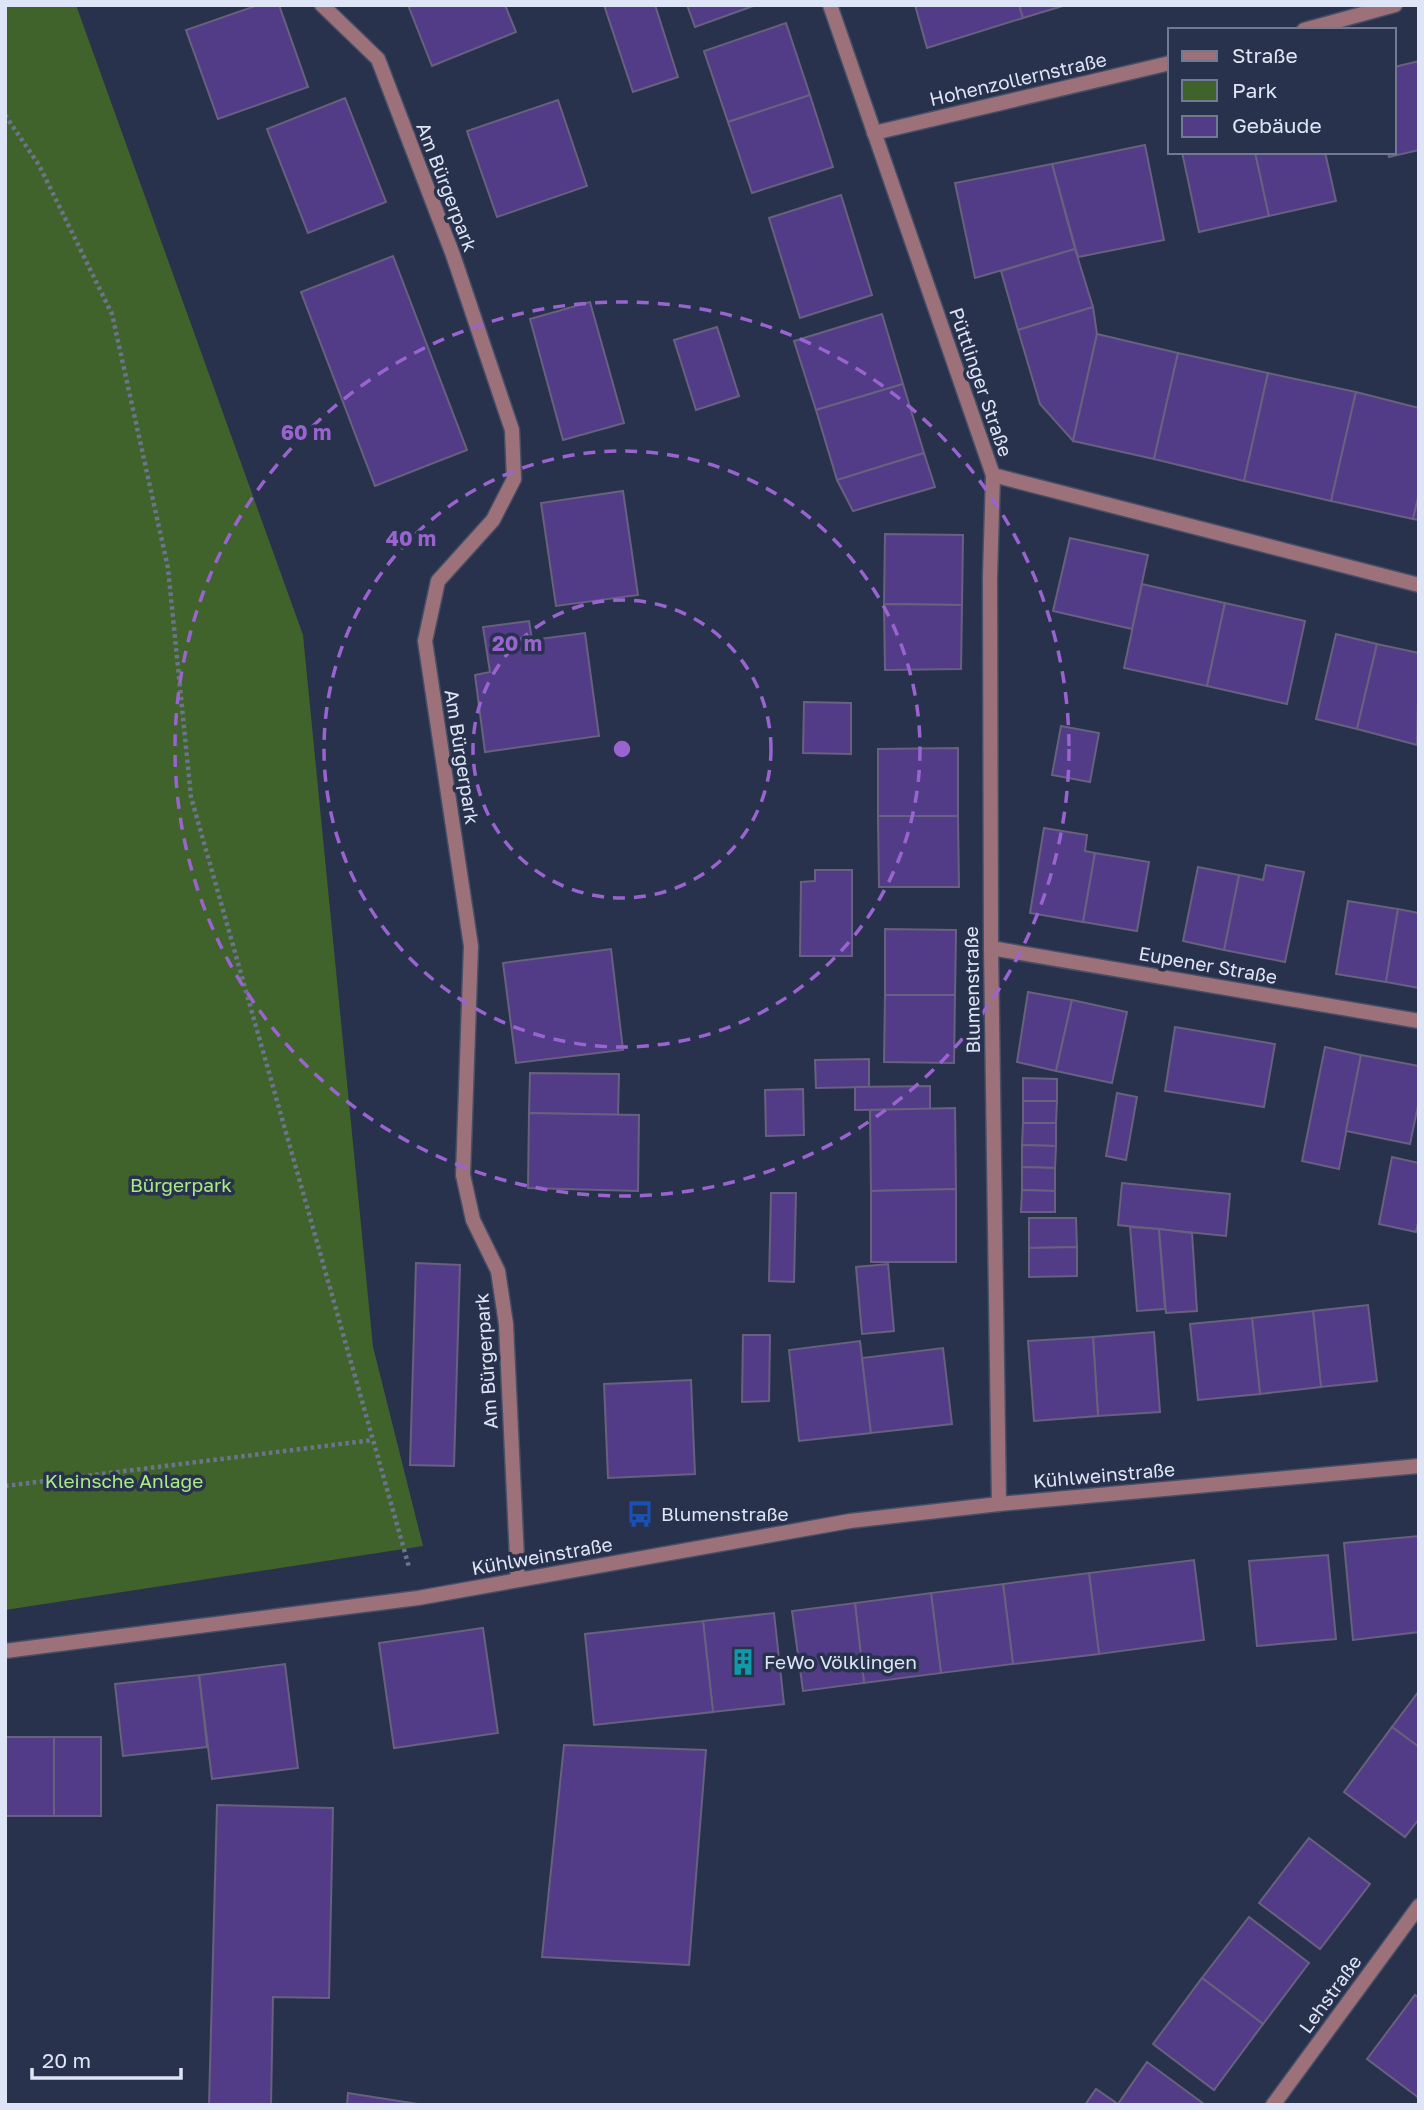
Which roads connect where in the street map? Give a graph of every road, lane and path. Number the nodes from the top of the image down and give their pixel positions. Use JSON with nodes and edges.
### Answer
{"nodes":[{"id":1,"x":322,"y":5,"type":"edge"},
{"id":2,"x":830,"y":5,"type":"edge"},
{"id":3,"x":1395,"y":5,"type":"edge"},
{"id":4,"x":1311,"y":28,"type":"edge"},
{"id":5,"x":1168,"y":63,"type":"edge"},
{"id":6,"x":5,"y":115,"type":"edge"},
{"id":7,"x":874,"y":133,"type":"junction"},
{"id":8,"x":993,"y":475,"type":"junction"},
{"id":9,"x":1419,"y":585,"type":"edge"},
{"id":10,"x":991,"y":948,"type":"junction"},
{"id":11,"x":1419,"y":1021,"type":"edge"},
{"id":12,"x":373,"y":1440,"type":"junction"},
{"id":13,"x":1419,"y":1466,"type":"edge"},
{"id":14,"x":5,"y":1486,"type":"edge"},
{"id":15,"x":999,"y":1504,"type":"junction"},
{"id":16,"x":517,"y":1580,"type":"junction"},
{"id":17,"x":418,"y":1598,"type":"junction"},
{"id":18,"x":5,"y":1651,"type":"edge"},
{"id":19,"x":1419,"y":1906,"type":"edge"},
{"id":20,"x":1273,"y":2105,"type":"edge"}],
"edges":[{"from":1,"to":16,"type":"street","name":"Am Bürgerpark"},
{"from":2,"to":7,"type":"street","name":"Püttlinger Straße"},
{"from":3,"to":4,"type":"street"},
{"from":5,"to":7,"type":"street","name":"Hohenzollernstraße"},
{"from":6,"to":12,"type":"path"},
{"from":7,"to":8,"type":"street","name":"Püttlinger Straße"},
{"from":8,"to":9,"type":"street","name":"Püttlinger Straße"},
{"from":8,"to":10,"type":"street","name":"Blumenstraße"},
{"from":10,"to":11,"type":"street","name":"Eupener Straße"},
{"from":10,"to":15,"type":"street","name":"Blumenstraße"},
{"from":12,"to":14,"type":"path"},
{"from":12,"to":17,"type":"path"},
{"from":13,"to":15,"type":"street","name":"Kühlweinstraße"},
{"from":15,"to":16,"type":"street","name":"Kühlweinstraße"},
{"from":16,"to":17,"type":"street","name":"Kühlweinstraße"},
{"from":17,"to":18,"type":"street","name":"Kühlweinstraße"},
{"from":19,"to":20,"type":"street","name":"Lehstraße"}]}
